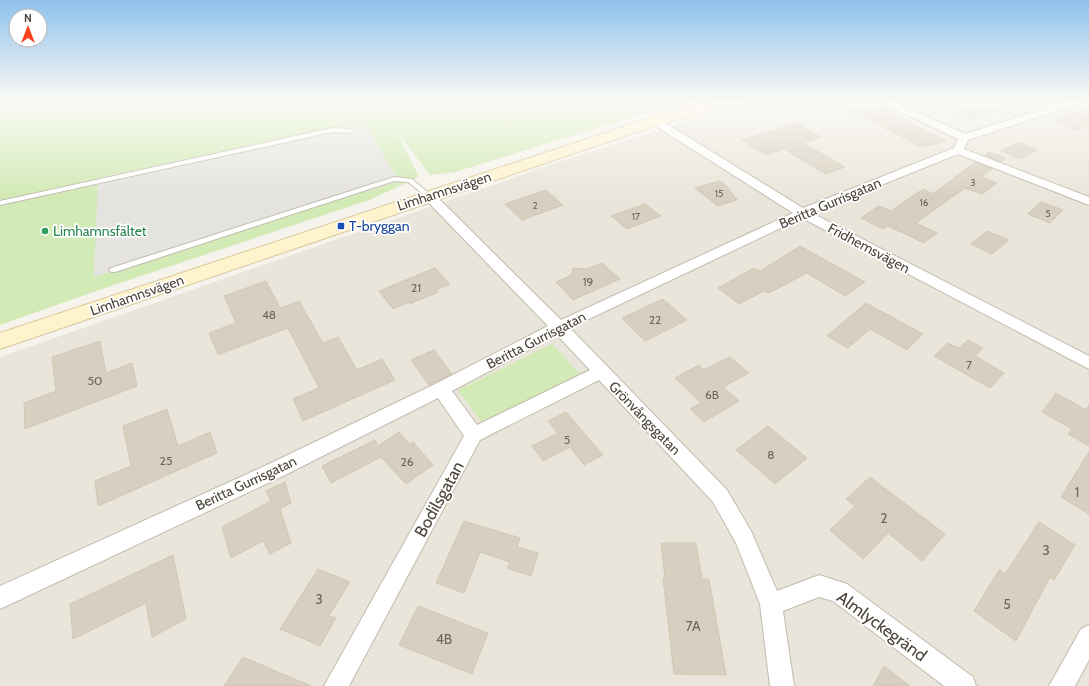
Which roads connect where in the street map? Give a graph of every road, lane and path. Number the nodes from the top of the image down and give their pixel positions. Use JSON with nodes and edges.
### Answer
{"nodes":[{"id":1,"x":318,"y":133,"type":"edge"},
{"id":2,"x":619,"y":133,"type":"edge"},
{"id":3,"x":674,"y":133,"type":"edge"},
{"id":4,"x":941,"y":133,"type":"edge"},
{"id":5,"x":991,"y":133,"type":"edge"},
{"id":6,"x":961,"y":144,"type":"junction"},
{"id":7,"x":429,"y":196,"type":"junction"},
{"id":8,"x":1089,"y":201,"type":"edge"},
{"id":9,"x":0,"y":203,"type":"edge"},
{"id":10,"x":802,"y":213,"type":"junction"},
{"id":11,"x":114,"y":270,"type":"dead end"},
{"id":12,"x":559,"y":327,"type":"junction"},
{"id":13,"x":0,"y":341,"type":"edge"},
{"id":14,"x":1089,"y":363,"type":"edge"},
{"id":15,"x":600,"y":372,"type":"junction"},
{"id":16,"x":441,"y":389,"type":"junction"},
{"id":17,"x":474,"y":435,"type":"junction"},
{"id":18,"x":0,"y":598,"type":"edge"},
{"id":19,"x":771,"y":604,"type":"junction"},
{"id":20,"x":1089,"y":637,"type":"edge"},
{"id":21,"x":336,"y":686,"type":"edge"},
{"id":22,"x":782,"y":686,"type":"edge"},
{"id":23,"x":964,"y":686,"type":"edge"},
{"id":24,"x":1061,"y":686,"type":"edge"}],
"edges":[{"from":1,"to":9,"type":"lane"},
{"from":2,"to":7,"type":"main road","name":"Limhamnsvägen"},
{"from":3,"to":10,"type":"street","name":"Fridhemsvägen"},
{"from":4,"to":6,"type":"street"},
{"from":5,"to":6,"type":"street","name":"Beritta Gurrisgatan"},
{"from":6,"to":8,"type":"street"},
{"from":6,"to":10,"type":"street","name":"Beritta Gurrisgatan"},
{"from":7,"to":11,"type":"lane"},
{"from":7,"to":12,"type":"street","name":"Grönvångsgatan"},
{"from":7,"to":13,"type":"main road","name":"Limhamnsvägen"},
{"from":10,"to":12,"type":"street","name":"Beritta Gurrisgatan"},
{"from":10,"to":14,"type":"street","name":"Fridhemsvägen"},
{"from":12,"to":15,"type":"street","name":"Grönvångsgatan"},
{"from":12,"to":16,"type":"street","name":"Beritta Gurrisgatan"},
{"from":15,"to":17,"type":"street"},
{"from":15,"to":19,"type":"street","name":"Grönvångsgatan"},
{"from":16,"to":17,"type":"street"},
{"from":16,"to":18,"type":"street","name":"Beritta Gurrisgatan"},
{"from":17,"to":21,"type":"street","name":"Bodilsgatan"},
{"from":19,"to":22,"type":"street","name":"Grönvångsgatan"},
{"from":19,"to":23,"type":"street","name":"Almlyckegränd"},
{"from":20,"to":24,"type":"street"}]}
